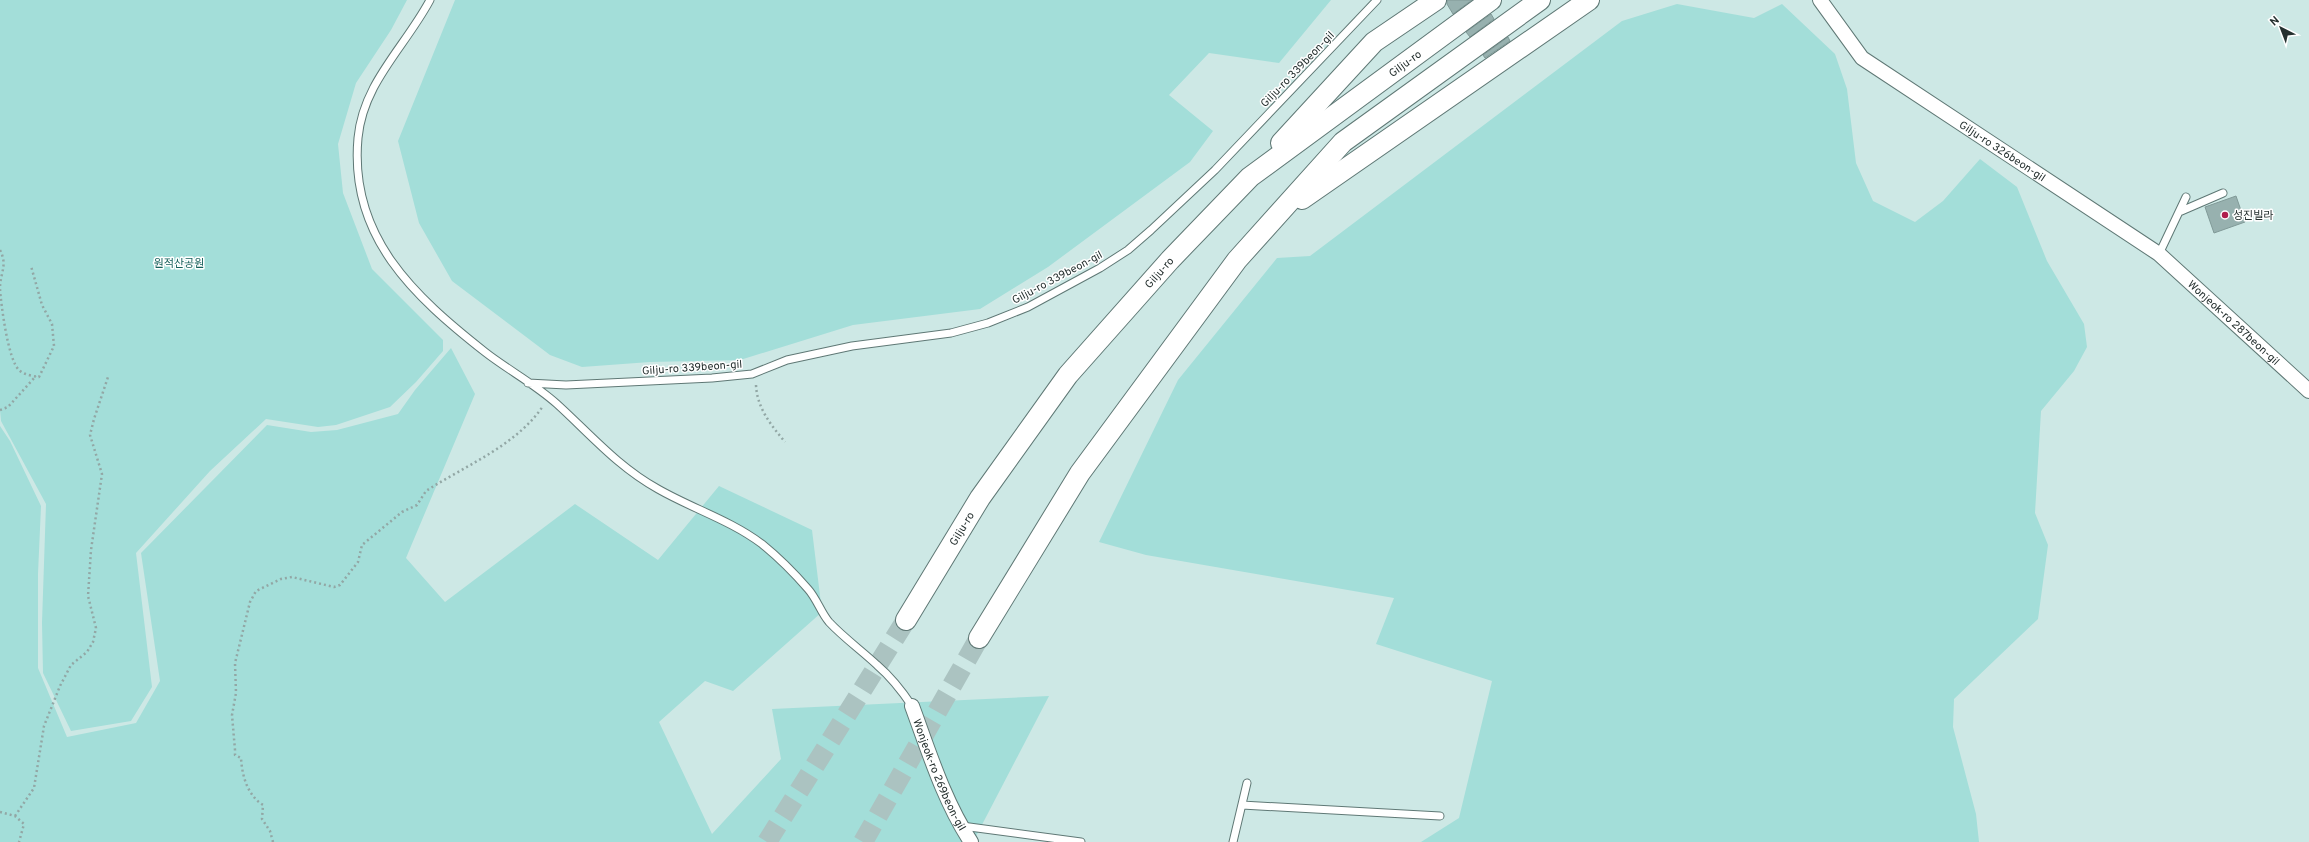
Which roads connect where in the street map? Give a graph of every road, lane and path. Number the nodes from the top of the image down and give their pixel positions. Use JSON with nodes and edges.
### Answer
{"nodes":[{"id":1,"x":430,"y":0,"type":"edge"},
{"id":2,"x":1377,"y":0,"type":"edge"},
{"id":3,"x":1436,"y":0,"type":"edge"},
{"id":4,"x":1491,"y":0,"type":"edge"},
{"id":5,"x":1540,"y":0,"type":"edge"},
{"id":6,"x":1589,"y":0,"type":"edge"},
{"id":7,"x":1820,"y":0,"type":"edge"},
{"id":8,"x":1250,"y":177,"type":"junction"},
{"id":9,"x":2223,"y":193,"type":"dead end"},
{"id":10,"x":2186,"y":197,"type":"dead end"},
{"id":11,"x":2179,"y":212,"type":"junction"},
{"id":12,"x":1274,"y":219,"type":"junction"},
{"id":13,"x":0,"y":250,"type":"edge"},
{"id":14,"x":2159,"y":254,"type":"junction"},
{"id":15,"x":31,"y":266,"type":"dead end"},
{"id":16,"x":763,"y":369,"type":"junction"},
{"id":17,"x":36,"y":376,"type":"junction"},
{"id":18,"x":108,"y":378,"type":"dead end"},
{"id":19,"x":528,"y":383,"type":"junction"},
{"id":20,"x":2309,"y":391,"type":"edge"},
{"id":21,"x":547,"y":397,"type":"junction"},
{"id":22,"x":0,"y":410,"type":"edge"},
{"id":23,"x":785,"y":442,"type":"dead end"},
{"id":24,"x":906,"y":620,"type":"tunnel mouth"},
{"id":25,"x":979,"y":638,"type":"tunnel mouth"},
{"id":26,"x":912,"y":706,"type":"joint"},
{"id":27,"x":1247,"y":783,"type":"dead end"},
{"id":28,"x":1242,"y":805,"type":"junction"},
{"id":29,"x":0,"y":812,"type":"edge"},
{"id":30,"x":15,"y":816,"type":"junction"},
{"id":31,"x":1440,"y":816,"type":"dead end"},
{"id":32,"x":960,"y":826,"type":"junction"},
{"id":33,"x":19,"y":842,"type":"edge"},
{"id":34,"x":273,"y":842,"type":"edge"},
{"id":35,"x":971,"y":842,"type":"edge"},
{"id":36,"x":1080,"y":842,"type":"edge"},
{"id":37,"x":1233,"y":842,"type":"edge"}],
"edges":[{"from":1,"to":19,"type":"lane"},
{"from":2,"to":16,"type":"lane","name":"Gilju-ro 339beon-gil"},
{"from":3,"to":8,"type":"main road"},
{"from":4,"to":8,"type":"main road","name":"Gilju-ro"},
{"from":5,"to":12,"type":"main road"},
{"from":6,"to":12,"type":"main road"},
{"from":7,"to":14,"type":"street","name":"Gilju-ro 326beon-gil"},
{"from":8,"to":24,"type":"main road","name":"Gilju-ro"},
{"from":9,"to":11,"type":"lane"},
{"from":10,"to":11,"type":"lane"},
{"from":11,"to":14,"type":"lane"},
{"from":12,"to":25,"type":"main road"},
{"from":13,"to":17,"type":"path"},
{"from":14,"to":20,"type":"street","name":"Wonjeok-ro 287beon-gil"},
{"from":15,"to":17,"type":"path"},
{"from":16,"to":19,"type":"lane","name":"Gilju-ro 339beon-gil"},
{"from":16,"to":23,"type":"path"},
{"from":17,"to":22,"type":"path"},
{"from":18,"to":30,"type":"path"},
{"from":19,"to":21,"type":"lane"},
{"from":21,"to":26,"type":"lane"},
{"from":21,"to":34,"type":"path"},
{"from":26,"to":32,"type":"street","name":"Wonjeok-ro 269beon-gil"},
{"from":27,"to":28,"type":"lane"},
{"from":28,"to":31,"type":"lane"},
{"from":28,"to":37,"type":"lane"},
{"from":29,"to":30,"type":"path"},
{"from":30,"to":33,"type":"path"},
{"from":32,"to":35,"type":"street","name":"Wonjeok-ro 269beon-gil"},
{"from":32,"to":36,"type":"lane"}]}
